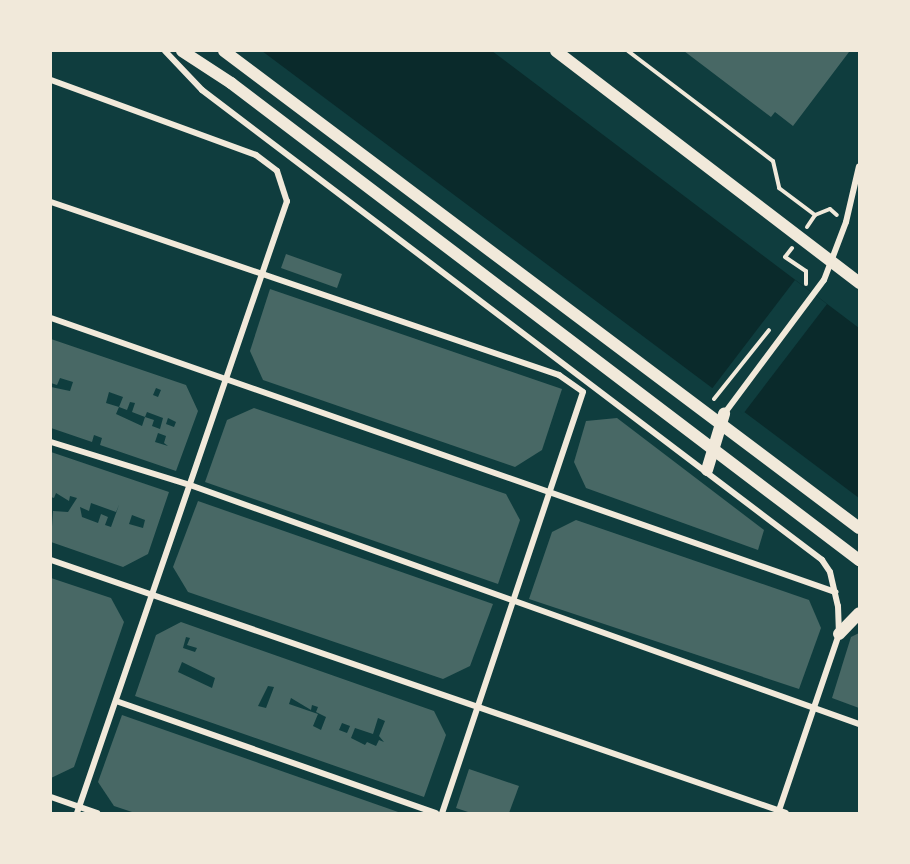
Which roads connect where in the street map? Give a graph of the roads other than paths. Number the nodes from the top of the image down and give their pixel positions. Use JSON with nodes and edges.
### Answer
{"nodes":[{"id":1,"x":165,"y":51,"type":"edge"},
{"id":2,"x":182,"y":51,"type":"edge"},
{"id":3,"x":224,"y":51,"type":"edge"},
{"id":4,"x":556,"y":51,"type":"edge"},
{"id":5,"x":51,"y":80,"type":"edge"},
{"id":6,"x":859,"y":166,"type":"edge"},
{"id":7,"x":51,"y":202,"type":"edge"},
{"id":8,"x":832,"y":263,"type":"junction"},
{"id":9,"x":263,"y":274,"type":"junction"},
{"id":10,"x":859,"y":283,"type":"edge"},
{"id":11,"x":51,"y":318,"type":"edge"},
{"id":12,"x":226,"y":379,"type":"junction"},
{"id":13,"x":721,"y":419,"type":"junction"},
{"id":14,"x":51,"y":442,"type":"edge"},
{"id":15,"x":710,"y":447,"type":"junction"},
{"id":16,"x":706,"y":470,"type":"junction"},
{"id":17,"x":190,"y":485,"type":"junction"},
{"id":18,"x":549,"y":495,"type":"junction"},
{"id":19,"x":859,"y":528,"type":"edge"},
{"id":20,"x":51,"y":560,"type":"edge"},
{"id":21,"x":859,"y":560,"type":"edge"},
{"id":22,"x":835,"y":592,"type":"junction"},
{"id":23,"x":154,"y":595,"type":"junction"},
{"id":24,"x":516,"y":601,"type":"junction"},
{"id":25,"x":859,"y":613,"type":"edge"},
{"id":26,"x":839,"y":634,"type":"junction"},
{"id":27,"x":116,"y":701,"type":"junction"},
{"id":28,"x":813,"y":708,"type":"junction"},
{"id":29,"x":478,"y":710,"type":"junction"},
{"id":30,"x":859,"y":724,"type":"edge"},
{"id":31,"x":51,"y":797,"type":"edge"},
{"id":32,"x":78,"y":810,"type":"edge"},
{"id":33,"x":778,"y":812,"type":"edge"},
{"id":34,"x":97,"y":813,"type":"edge"},
{"id":35,"x":436,"y":813,"type":"edge"},
{"id":36,"x":442,"y":813,"type":"edge"},
{"id":37,"x":786,"y":813,"type":"edge"}],
"edges":[{"from":1,"to":16,"type":"street"},
{"from":2,"to":15,"type":"main road"},
{"from":3,"to":13,"type":"main road"},
{"from":4,"to":8,"type":"main road"},
{"from":5,"to":9,"type":"street"},
{"from":6,"to":8,"type":"street"},
{"from":7,"to":9,"type":"street"},
{"from":8,"to":10,"type":"main road"},
{"from":8,"to":13,"type":"street"},
{"from":9,"to":12,"type":"street"},
{"from":9,"to":18,"type":"street"},
{"from":11,"to":12,"type":"street"},
{"from":12,"to":17,"type":"street"},
{"from":12,"to":18,"type":"street"},
{"from":13,"to":15,"type":"main road"},
{"from":13,"to":19,"type":"main road"},
{"from":14,"to":17,"type":"street"},
{"from":15,"to":16,"type":"main road"},
{"from":15,"to":21,"type":"main road"},
{"from":16,"to":22,"type":"street"},
{"from":17,"to":23,"type":"street"},
{"from":17,"to":24,"type":"street"},
{"from":18,"to":22,"type":"street"},
{"from":18,"to":24,"type":"street"},
{"from":20,"to":23,"type":"street"},
{"from":22,"to":26,"type":"street"},
{"from":23,"to":27,"type":"street"},
{"from":23,"to":29,"type":"street"},
{"from":24,"to":28,"type":"street"},
{"from":24,"to":29,"type":"street"},
{"from":25,"to":26,"type":"main road"},
{"from":26,"to":28,"type":"street"},
{"from":27,"to":32,"type":"street"},
{"from":27,"to":35,"type":"street"},
{"from":28,"to":30,"type":"street"},
{"from":28,"to":33,"type":"street"},
{"from":29,"to":33,"type":"street"},
{"from":29,"to":36,"type":"street"},
{"from":31,"to":32,"type":"street"},
{"from":32,"to":34,"type":"street"},
{"from":33,"to":37,"type":"street"}]}
